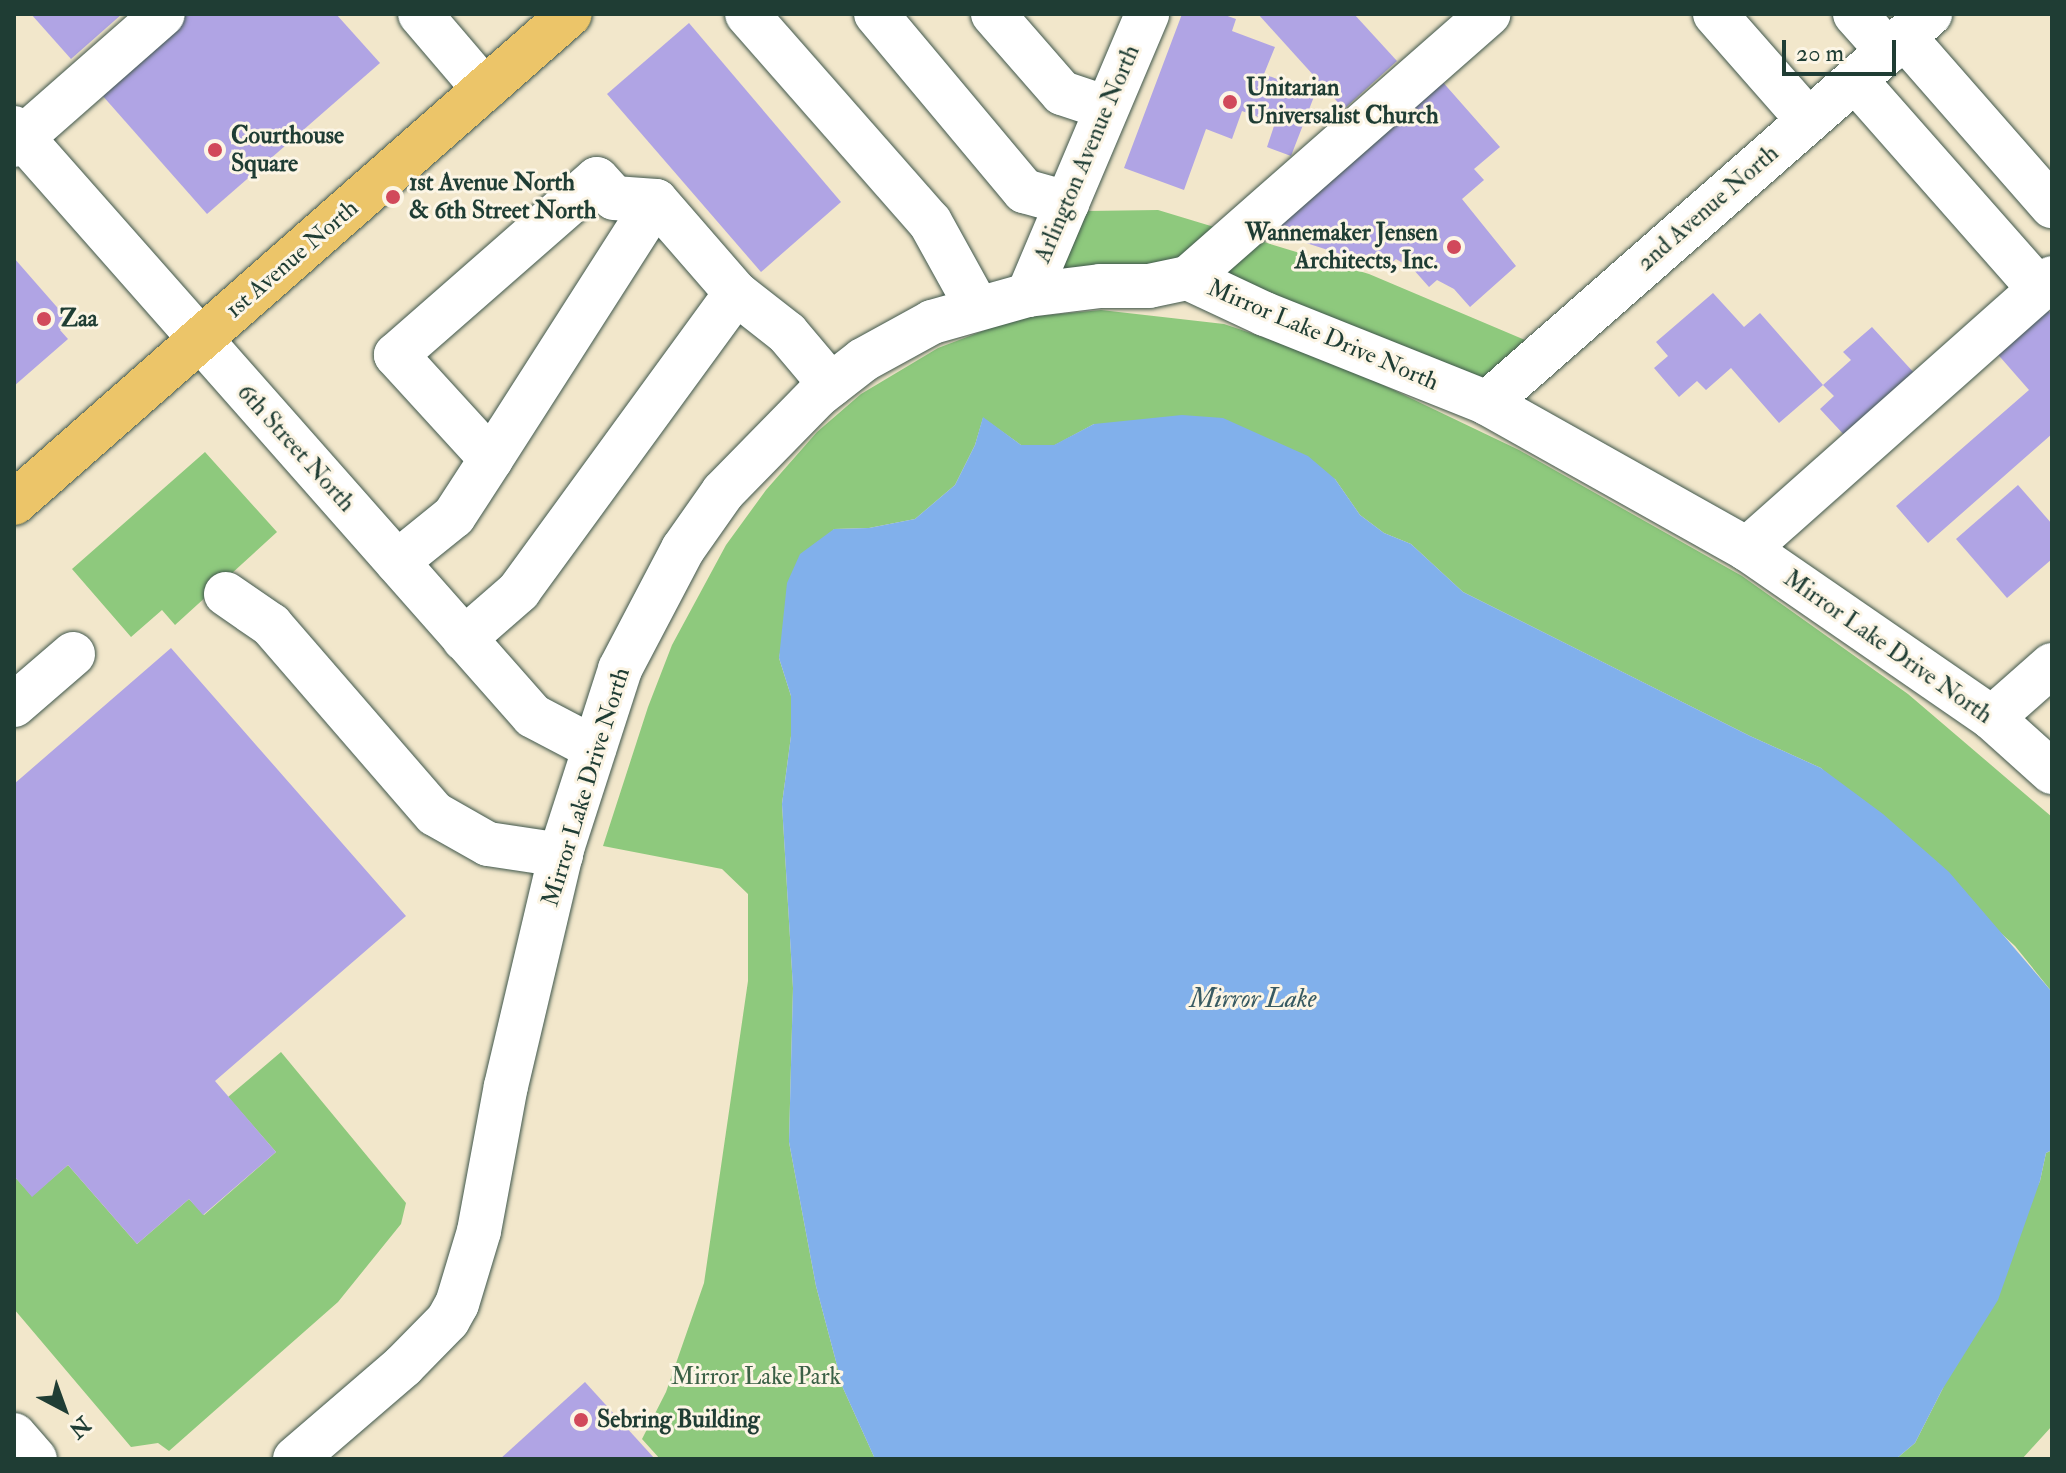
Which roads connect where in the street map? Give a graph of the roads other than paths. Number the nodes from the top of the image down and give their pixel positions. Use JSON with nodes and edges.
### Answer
{"nodes":[{"id":1,"x":163,"y":14,"type":"edge"},
{"id":2,"x":420,"y":14,"type":"edge"},
{"id":3,"x":570,"y":14,"type":"edge"},
{"id":4,"x":747,"y":14,"type":"edge"},
{"id":5,"x":876,"y":14,"type":"edge"},
{"id":6,"x":993,"y":14,"type":"edge"},
{"id":7,"x":1147,"y":14,"type":"edge"},
{"id":8,"x":1488,"y":14,"type":"edge"},
{"id":9,"x":1715,"y":14,"type":"edge"},
{"id":10,"x":1855,"y":14,"type":"edge"},
{"id":11,"x":1907,"y":34,"type":"edge"},
{"id":12,"x":1855,"y":80,"type":"junction"},
{"id":13,"x":484,"y":89,"type":"junction"},
{"id":14,"x":1107,"y":108,"type":"junction"},
{"id":15,"x":1808,"y":120,"type":"junction"},
{"id":16,"x":17,"y":137,"type":"edge"},
{"id":17,"x":656,"y":201,"type":"junction"},
{"id":18,"x":1067,"y":203,"type":"junction"},
{"id":19,"x":2052,"y":206,"type":"edge"},
{"id":20,"x":1188,"y":278,"type":"junction"},
{"id":21,"x":2046,"y":284,"type":"edge"},
{"id":22,"x":736,"y":293,"type":"junction"},
{"id":23,"x":1028,"y":295,"type":"junction"},
{"id":24,"x":977,"y":307,"type":"junction"},
{"id":25,"x":200,"y":340,"type":"junction"},
{"id":26,"x":831,"y":385,"type":"junction"},
{"id":27,"x":1487,"y":403,"type":"junction"},
{"id":28,"x":491,"y":459,"type":"junction"},
{"id":29,"x":14,"y":503,"type":"edge"},
{"id":30,"x":1747,"y":549,"type":"junction"},
{"id":31,"x":397,"y":562,"type":"junction"},
{"id":32,"x":226,"y":594,"type":"dead end"},
{"id":33,"x":464,"y":639,"type":"junction"},
{"id":34,"x":73,"y":654,"type":"dead end"},
{"id":35,"x":2052,"y":665,"type":"edge"},
{"id":36,"x":14,"y":705,"type":"edge"},
{"id":37,"x":1992,"y":718,"type":"junction"},
{"id":38,"x":594,"y":748,"type":"junction"},
{"id":39,"x":2052,"y":772,"type":"edge"},
{"id":40,"x":561,"y":855,"type":"junction"},
{"id":41,"x":14,"y":1435,"type":"edge"},
{"id":42,"x":35,"y":1459,"type":"edge"},
{"id":43,"x":295,"y":1459,"type":"edge"}],
"edges":[{"from":1,"to":16,"type":"street"},
{"from":2,"to":13,"type":"street"},
{"from":3,"to":13,"type":"main road","name":"1st Avenue North"},
{"from":4,"to":24,"type":"street"},
{"from":5,"to":18,"type":"street"},
{"from":6,"to":14,"type":"street"},
{"from":7,"to":14,"type":"street","name":"Arlington Avenue North"},
{"from":8,"to":20,"type":"street"},
{"from":9,"to":15,"type":"street"},
{"from":10,"to":11,"type":"street"},
{"from":11,"to":12,"type":"street","name":"2nd Avenue North"},
{"from":11,"to":19,"type":"street"},
{"from":12,"to":15,"type":"street","name":"2nd Avenue North"},
{"from":12,"to":21,"type":"street"},
{"from":13,"to":25,"type":"main road","name":"1st Avenue North"},
{"from":14,"to":18,"type":"street","name":"Arlington Avenue North"},
{"from":15,"to":27,"type":"street","name":"2nd Avenue North"},
{"from":16,"to":25,"type":"street","name":"6th Street North"},
{"from":17,"to":22,"type":"street"},
{"from":17,"to":28,"type":"street"},
{"from":17,"to":28,"type":"street"},
{"from":18,"to":23,"type":"street","name":"Arlington Avenue North"},
{"from":20,"to":23,"type":"street","name":"Mirror Lake Drive North"},
{"from":20,"to":27,"type":"street","name":"Mirror Lake Drive North"},
{"from":21,"to":30,"type":"street"},
{"from":22,"to":26,"type":"street"},
{"from":22,"to":33,"type":"street"},
{"from":23,"to":24,"type":"street","name":"Mirror Lake Drive North"},
{"from":24,"to":26,"type":"street","name":"Mirror Lake Drive North"},
{"from":25,"to":29,"type":"main road","name":"1st Avenue North"},
{"from":25,"to":31,"type":"street","name":"6th Street North"},
{"from":26,"to":38,"type":"street","name":"Mirror Lake Drive North"},
{"from":27,"to":30,"type":"street","name":"Mirror Lake Drive North"},
{"from":28,"to":31,"type":"street"},
{"from":30,"to":37,"type":"street","name":"Mirror Lake Drive North"},
{"from":31,"to":33,"type":"street","name":"6th Street North"},
{"from":32,"to":40,"type":"street"},
{"from":33,"to":38,"type":"street","name":"6th Street North"},
{"from":34,"to":36,"type":"street"},
{"from":35,"to":37,"type":"street"},
{"from":37,"to":39,"type":"street","name":"Mirror Lake Drive North"},
{"from":38,"to":40,"type":"street","name":"Mirror Lake Drive North"},
{"from":40,"to":43,"type":"street","name":"Mirror Lake Drive North"},
{"from":41,"to":42,"type":"street"}]}
